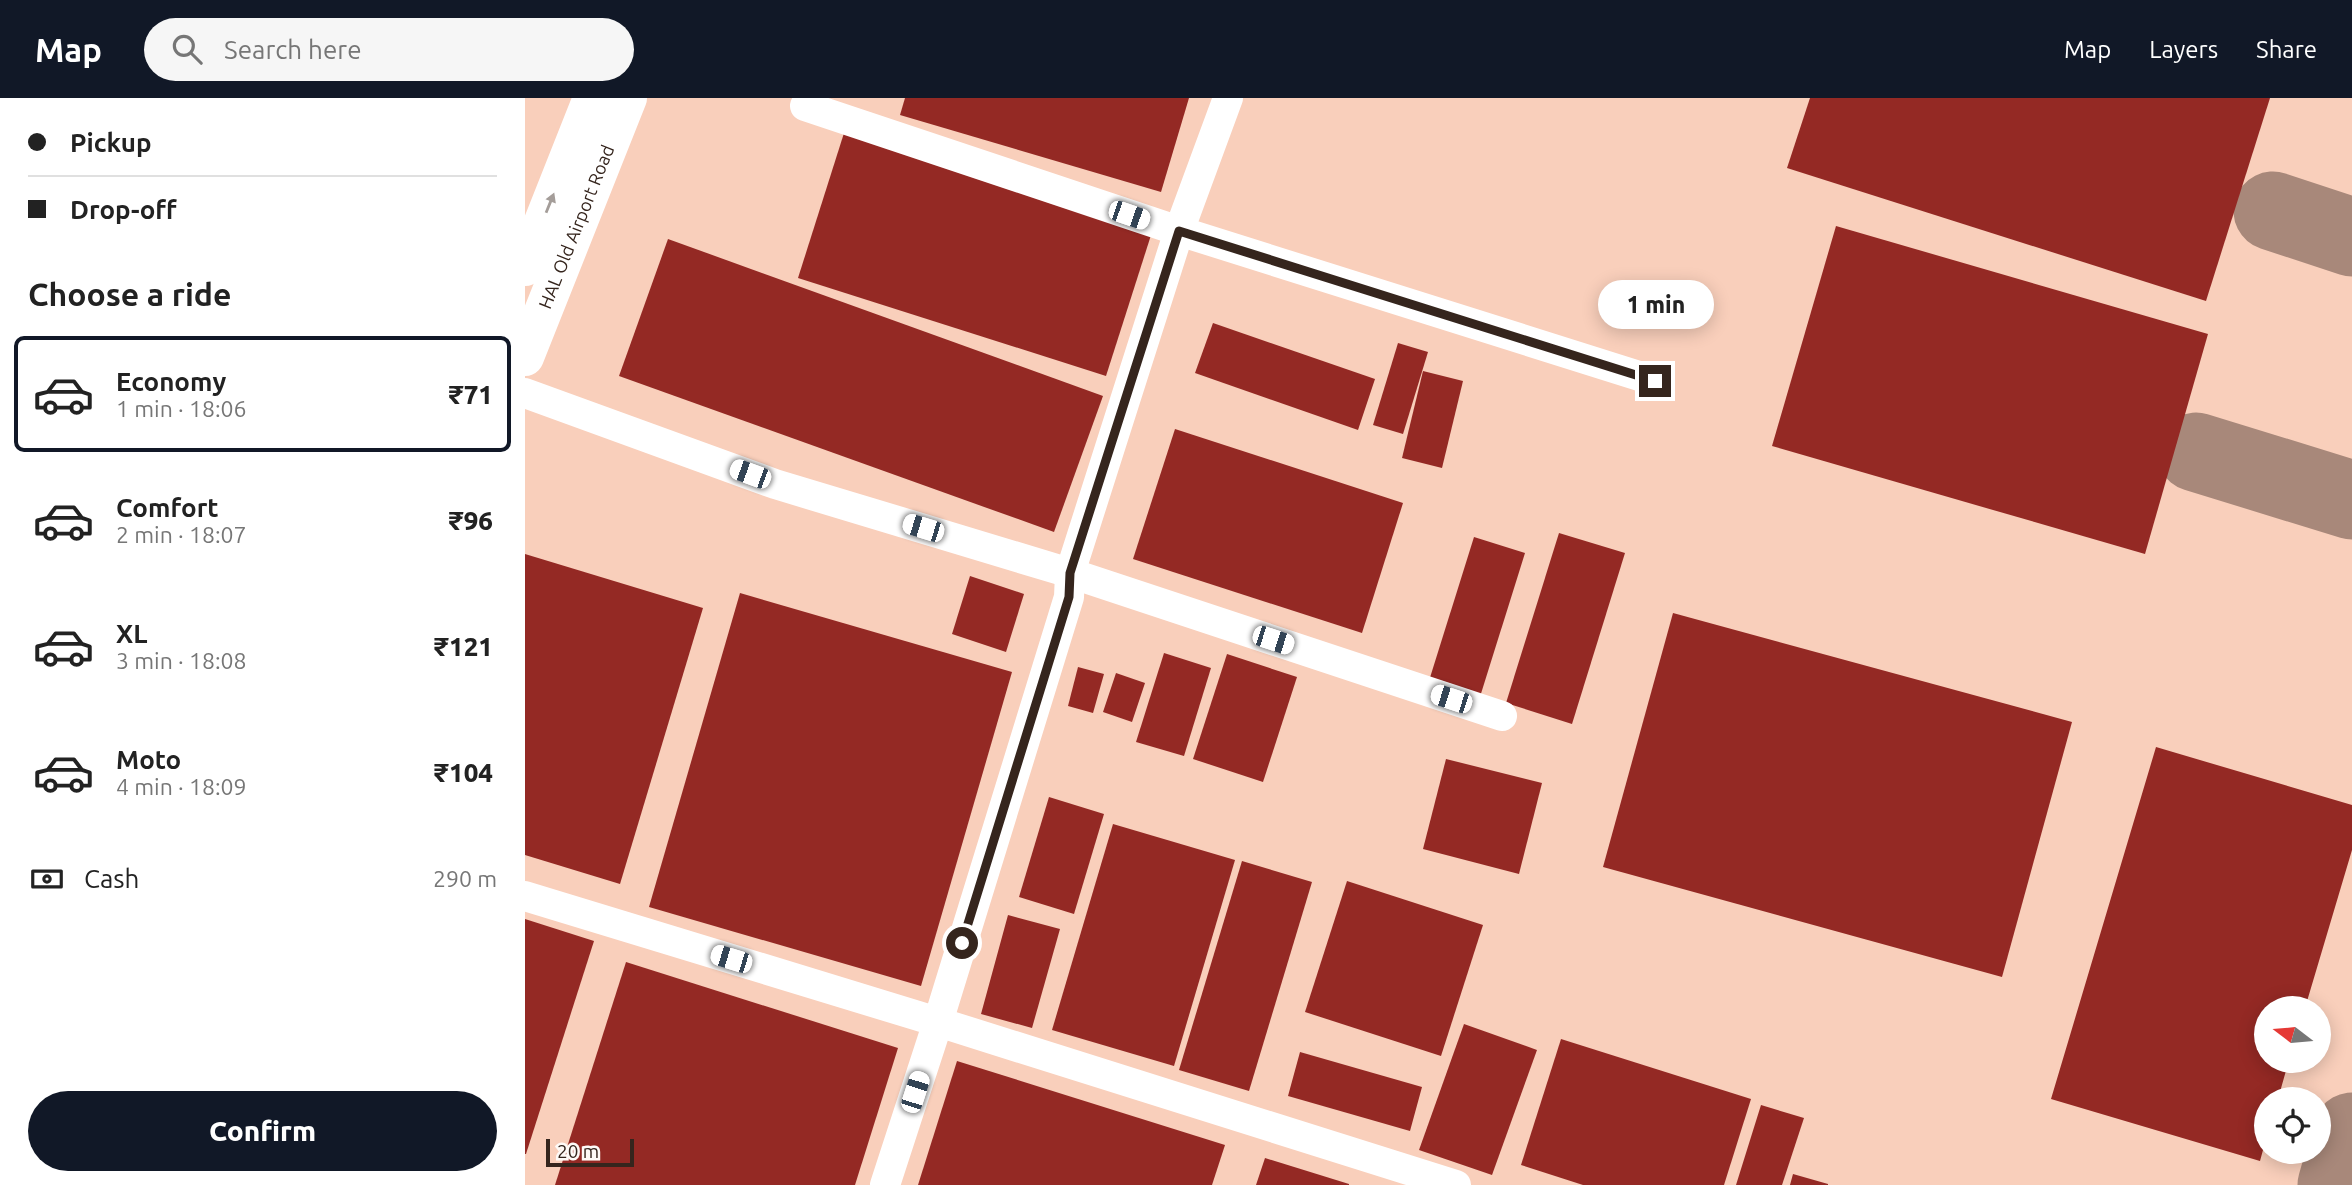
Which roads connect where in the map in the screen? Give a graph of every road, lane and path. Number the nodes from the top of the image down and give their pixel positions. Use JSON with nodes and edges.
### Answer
{"nodes":[{"id":1,"x":592,"y":98,"type":"edge"},
{"id":2,"x":628,"y":98,"type":"edge"},
{"id":3,"x":1228,"y":98,"type":"edge"},
{"id":4,"x":805,"y":106,"type":"dead end"},
{"id":5,"x":1179,"y":231,"type":"junction"},
{"id":6,"x":525,"y":267,"type":"edge"},
{"id":7,"x":525,"y":357,"type":"edge"},
{"id":8,"x":1655,"y":381,"type":"dead end"},
{"id":9,"x":525,"y":393,"type":"edge"},
{"id":10,"x":1070,"y":573,"type":"junction"},
{"id":11,"x":1501,"y":716,"type":"dead end"},
{"id":12,"x":525,"y":896,"type":"edge"},
{"id":13,"x":938,"y":1022,"type":"junction"},
{"id":14,"x":1443,"y":1183,"type":"edge"},
{"id":15,"x":885,"y":1185,"type":"edge"}],
"edges":[{"from":6,"to":1,"type":"main road","name":"HAL Old Airport Road","one_way":true},
{"from":2,"to":7,"type":"main road","name":"HAL Old Airport Road"},
{"from":3,"to":5,"type":"lane"},
{"from":4,"to":5,"type":"lane"},
{"from":5,"to":8,"type":"lane"},
{"from":5,"to":10,"type":"lane"},
{"from":9,"to":10,"type":"lane"},
{"from":10,"to":11,"type":"lane"},
{"from":10,"to":13,"type":"lane"},
{"from":12,"to":13,"type":"lane"},
{"from":13,"to":14,"type":"lane"},
{"from":13,"to":15,"type":"lane"}]}
